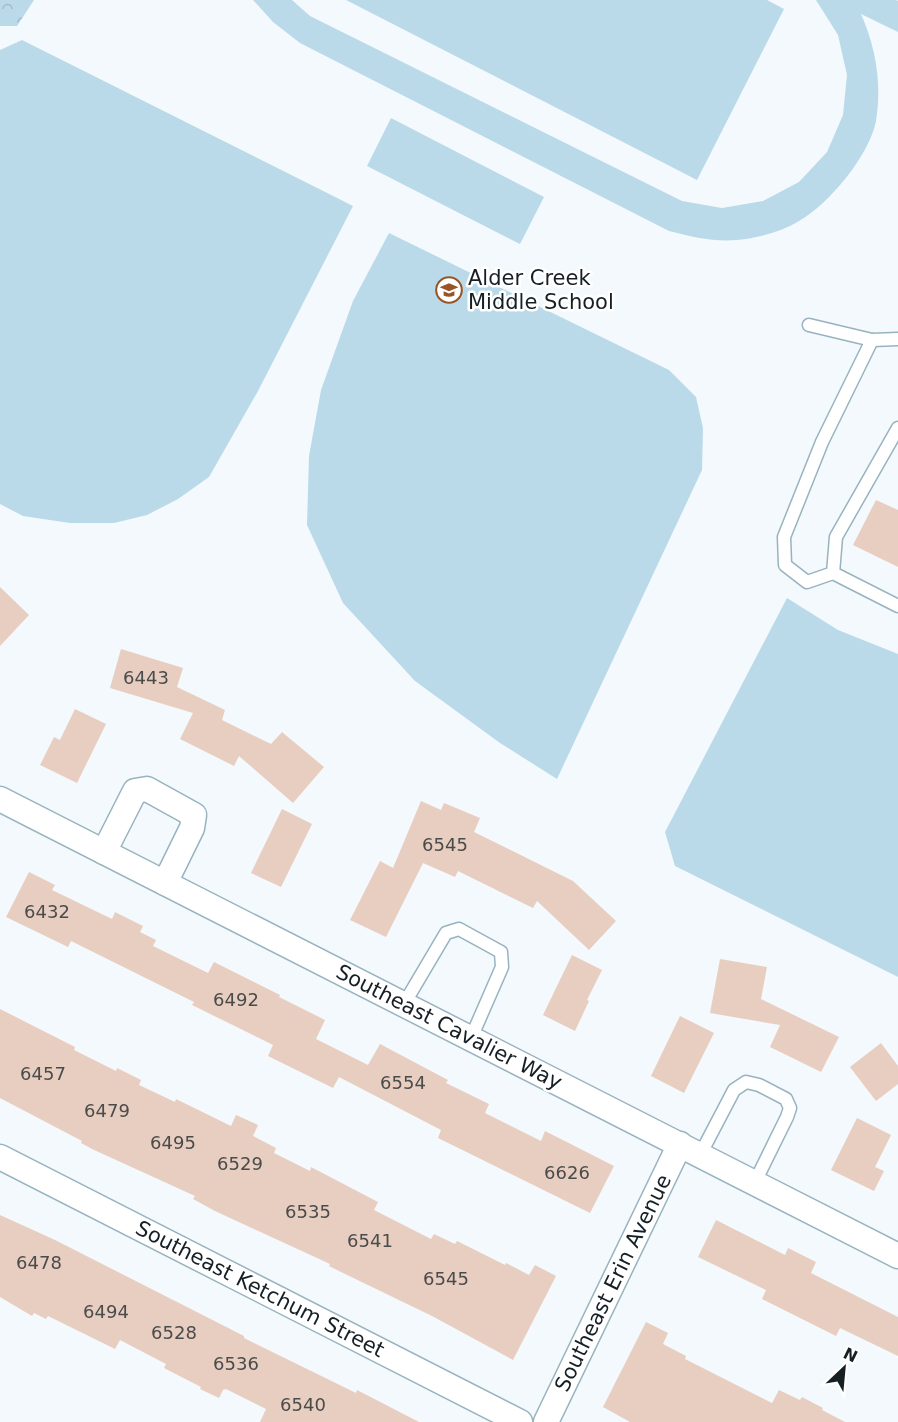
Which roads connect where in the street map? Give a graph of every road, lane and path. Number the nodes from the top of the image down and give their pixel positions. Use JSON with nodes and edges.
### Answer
{"nodes":[{"id":1,"x":808,"y":325,"type":"dead end"},
{"id":2,"x":872,"y":339,"type":"junction"},
{"id":3,"x":898,"y":339,"type":"edge"},
{"id":4,"x":898,"y":428,"type":"edge"},
{"id":5,"x":833,"y":573,"type":"junction"},
{"id":6,"x":898,"y":606,"type":"edge"},
{"id":7,"x":0,"y":799,"type":"edge"},
{"id":8,"x":104,"y":852,"type":"junction"},
{"id":9,"x":165,"y":883,"type":"junction"},
{"id":10,"x":404,"y":1004,"type":"junction"},
{"id":11,"x":471,"y":1038,"type":"junction"},
{"id":12,"x":690,"y":1149,"type":"junction"},
{"id":13,"x":0,"y":1156,"type":"edge"},
{"id":14,"x":755,"y":1182,"type":"junction"},
{"id":15,"x":898,"y":1256,"type":"edge"},
{"id":16,"x":520,"y":1422,"type":"edge"},
{"id":17,"x":546,"y":1422,"type":"edge"}],
"edges":[{"from":1,"to":2,"type":"lane"},
{"from":2,"to":3,"type":"lane"},
{"from":2,"to":5,"type":"lane"},
{"from":4,"to":5,"type":"lane"},
{"from":5,"to":6,"type":"lane"},
{"from":7,"to":8,"type":"street","name":"Southeast Cavalier Way"},
{"from":8,"to":9,"type":"street","name":"Southeast Cavalier Way"},
{"from":8,"to":9,"type":"street"},
{"from":9,"to":10,"type":"street","name":"Southeast Cavalier Way"},
{"from":10,"to":11,"type":"street","name":"Southeast Cavalier Way"},
{"from":10,"to":11,"type":"lane"},
{"from":11,"to":12,"type":"street","name":"Southeast Cavalier Way"},
{"from":12,"to":14,"type":"street","name":"Southeast Cavalier Way"},
{"from":12,"to":14,"type":"lane"},
{"from":12,"to":17,"type":"street","name":"Southeast Erin Avenue"},
{"from":13,"to":16,"type":"street","name":"Southeast Ketchum Street"},
{"from":14,"to":15,"type":"street","name":"Southeast Cavalier Way"}]}
